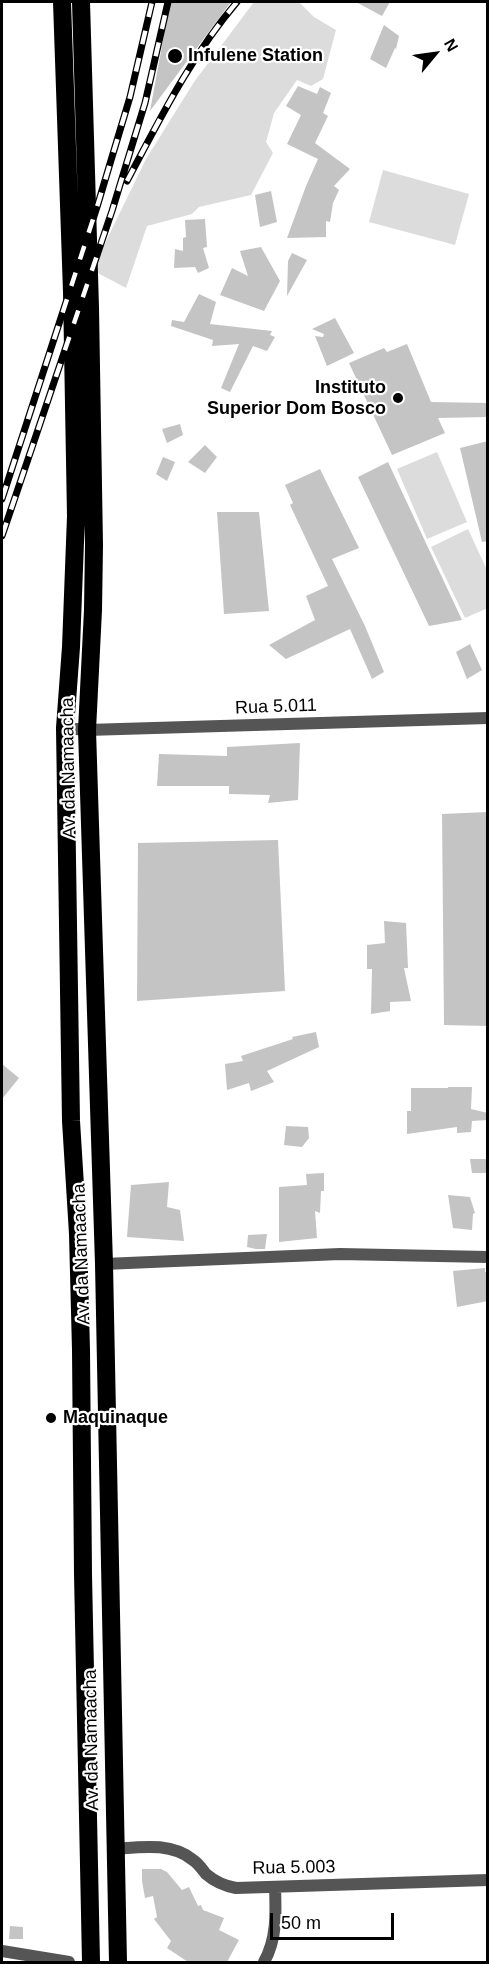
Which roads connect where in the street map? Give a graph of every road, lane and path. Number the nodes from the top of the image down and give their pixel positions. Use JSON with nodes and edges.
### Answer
{"nodes":[{"id":1,"x":62,"y":2,"type":"edge"},
{"id":2,"x":81,"y":2,"type":"edge"},
{"id":3,"x":488,"y":718,"type":"edge"},
{"id":4,"x":65,"y":728,"type":"junction"},
{"id":5,"x":87,"y":730,"type":"junction"},
{"id":6,"x":488,"y":1257,"type":"edge"},
{"id":7,"x":104,"y":1264,"type":"junction"},
{"id":8,"x":115,"y":1849,"type":"junction"},
{"id":9,"x":488,"y":1880,"type":"edge"},
{"id":10,"x":275,"y":1887,"type":"junction"},
{"id":11,"x":2,"y":1951,"type":"edge"},
{"id":12,"x":69,"y":1962,"type":"edge"},
{"id":13,"x":91,"y":1962,"type":"edge"},
{"id":14,"x":118,"y":1962,"type":"edge"},
{"id":15,"x":264,"y":1962,"type":"edge"}],
"edges":[{"from":1,"to":4,"type":"highway","name":"Av. da Namaacha"},
{"from":2,"to":5,"type":"highway","name":"Av. da Namaacha"},
{"from":3,"to":5,"type":"street","name":"Rua 5.011"},
{"from":4,"to":5,"type":"street","name":"Rua 5.011"},
{"from":4,"to":13,"type":"highway","name":"Av. da Namaacha"},
{"from":5,"to":7,"type":"highway","name":"Av. da Namaacha"},
{"from":6,"to":7,"type":"street"},
{"from":7,"to":8,"type":"highway","name":"Av. da Namaacha"},
{"from":8,"to":10,"type":"street","name":"Rua 5.003"},
{"from":8,"to":14,"type":"highway","name":"Av. da Namaacha"},
{"from":9,"to":10,"type":"street","name":"Rua 5.003"},
{"from":10,"to":15,"type":"street"},
{"from":11,"to":12,"type":"street"}]}
